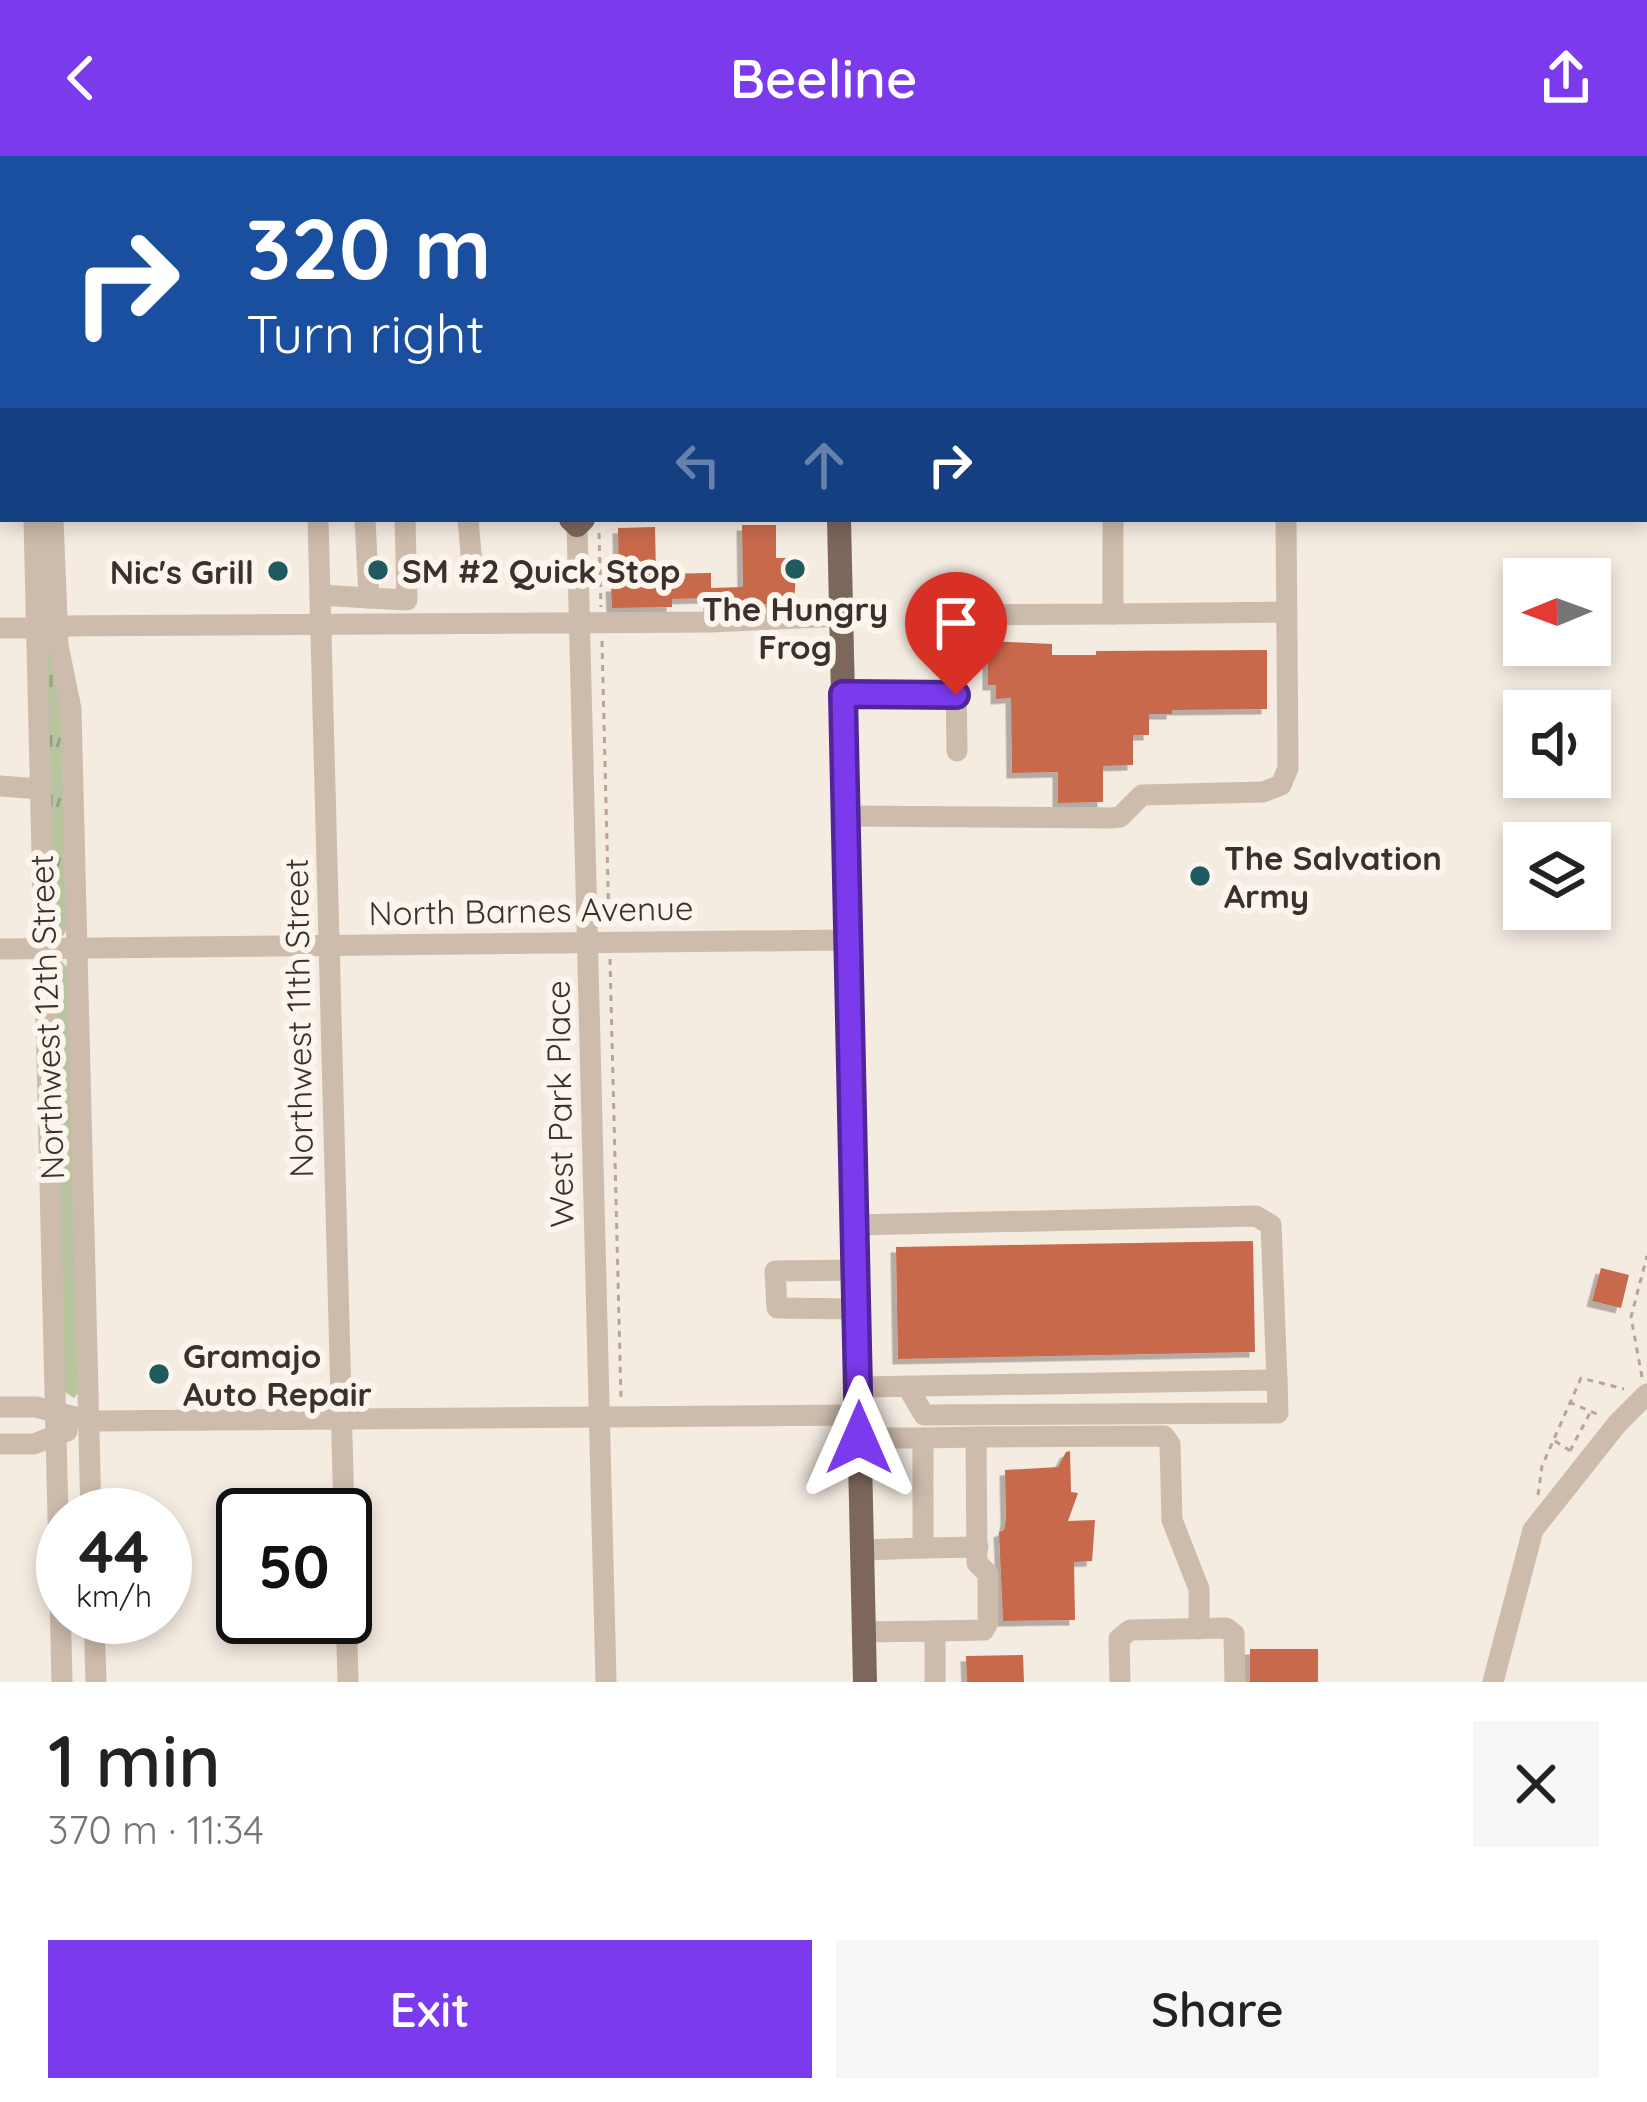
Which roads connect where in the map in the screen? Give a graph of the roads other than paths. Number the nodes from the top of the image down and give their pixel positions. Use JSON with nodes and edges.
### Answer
{"nodes":[{"id":1,"x":34,"y":522,"type":"edge"},
{"id":2,"x":53,"y":522,"type":"edge"},
{"id":3,"x":318,"y":522,"type":"edge"},
{"id":4,"x":365,"y":522,"type":"edge"},
{"id":5,"x":405,"y":522,"type":"edge"},
{"id":6,"x":468,"y":522,"type":"edge"},
{"id":7,"x":582,"y":522,"type":"edge"},
{"id":8,"x":839,"y":522,"type":"edge"},
{"id":9,"x":1113,"y":522,"type":"edge"},
{"id":10,"x":1286,"y":522,"type":"edge"},
{"id":11,"x":472,"y":565,"type":"dead end"},
{"id":12,"x":320,"y":595,"type":"junction"},
{"id":13,"x":369,"y":598,"type":"junction"},
{"id":14,"x":1287,"y":612,"type":"junction"},
{"id":15,"x":1113,"y":614,"type":"junction"},
{"id":16,"x":842,"y":616,"type":"junction"},
{"id":17,"x":591,"y":622,"type":"junction"},
{"id":18,"x":321,"y":624,"type":"junction"},
{"id":19,"x":47,"y":627,"type":"junction"},
{"id":20,"x":0,"y":628,"type":"edge"},
{"id":21,"x":843,"y":694,"type":"junction"},
{"id":22,"x":956,"y":695,"type":"junction"},
{"id":23,"x":956,"y":751,"type":"dead end"},
{"id":24,"x":0,"y":786,"type":"edge"},
{"id":25,"x":40,"y":789,"type":"junction"},
{"id":26,"x":844,"y":816,"type":"junction"},
{"id":27,"x":847,"y":940,"type":"junction"},
{"id":28,"x":599,"y":942,"type":"junction"},
{"id":29,"x":330,"y":945,"type":"junction"},
{"id":30,"x":77,"y":947,"type":"junction"},
{"id":31,"x":43,"y":948,"type":"junction"},
{"id":32,"x":0,"y":949,"type":"edge"},
{"id":33,"x":856,"y":1225,"type":"junction"},
{"id":34,"x":826,"y":1270,"type":"junction"},
{"id":35,"x":857,"y":1270,"type":"junction"},
{"id":36,"x":826,"y":1309,"type":"junction"},
{"id":37,"x":857,"y":1309,"type":"junction"},
{"id":38,"x":1277,"y":1380,"type":"junction"},
{"id":39,"x":860,"y":1387,"type":"junction"},
{"id":40,"x":907,"y":1387,"type":"junction"},
{"id":41,"x":1646,"y":1394,"type":"edge"},
{"id":42,"x":0,"y":1407,"type":"edge"},
{"id":43,"x":599,"y":1417,"type":"junction"},
{"id":44,"x":90,"y":1421,"type":"junction"},
{"id":45,"x":341,"y":1421,"type":"junction"},
{"id":46,"x":56,"y":1424,"type":"junction"},
{"id":47,"x":859,"y":1426,"type":"junction"},
{"id":48,"x":976,"y":1437,"type":"junction"},
{"id":49,"x":923,"y":1438,"type":"junction"},
{"id":50,"x":0,"y":1444,"type":"edge"},
{"id":51,"x":91,"y":1488,"type":"edge"},
{"id":52,"x":343,"y":1488,"type":"edge"},
{"id":53,"x":978,"y":1547,"type":"junction"},
{"id":54,"x":923,"y":1548,"type":"junction"},
{"id":55,"x":862,"y":1550,"type":"junction"},
{"id":56,"x":1198,"y":1629,"type":"junction"},
{"id":57,"x":934,"y":1631,"type":"junction"},
{"id":58,"x":864,"y":1632,"type":"junction"},
{"id":59,"x":94,"y":1644,"type":"edge"},
{"id":60,"x":347,"y":1644,"type":"edge"},
{"id":61,"x":62,"y":1682,"type":"edge"},
{"id":62,"x":95,"y":1682,"type":"edge"},
{"id":63,"x":348,"y":1682,"type":"edge"},
{"id":64,"x":606,"y":1682,"type":"edge"},
{"id":65,"x":866,"y":1682,"type":"edge"},
{"id":66,"x":935,"y":1682,"type":"edge"},
{"id":67,"x":1120,"y":1682,"type":"edge"},
{"id":68,"x":1235,"y":1682,"type":"edge"},
{"id":69,"x":1493,"y":1682,"type":"edge"}],
"edges":[{"from":1,"to":19,"type":"street","name":"Northwest 12th Street"},
{"from":2,"to":19,"type":"street","name":"Northwest 12th Street"},
{"from":3,"to":12,"type":"street","name":"Northwest 11th Street"},
{"from":4,"to":13,"type":"street"},
{"from":5,"to":13,"type":"street"},
{"from":6,"to":11,"type":"street"},
{"from":7,"to":17,"type":"street","name":"West Park Place"},
{"from":8,"to":16,"type":"main road"},
{"from":9,"to":15,"type":"street"},
{"from":10,"to":14,"type":"street"},
{"from":12,"to":13,"type":"street"},
{"from":12,"to":18,"type":"street","name":"Northwest 11th Street"},
{"from":14,"to":15,"type":"street"},
{"from":14,"to":26,"type":"street"},
{"from":15,"to":22,"type":"street"},
{"from":16,"to":17,"type":"street"},
{"from":16,"to":21,"type":"main road"},
{"from":17,"to":18,"type":"street"},
{"from":17,"to":28,"type":"street","name":"West Park Place"},
{"from":18,"to":19,"type":"street"},
{"from":18,"to":29,"type":"street","name":"Northwest 11th Street"},
{"from":19,"to":20,"type":"street"},
{"from":19,"to":25,"type":"street","name":"Northwest 12th Street"},
{"from":19,"to":30,"type":"street","name":"Northwest 12th Street"},
{"from":21,"to":22,"type":"street"},
{"from":21,"to":26,"type":"main road"},
{"from":22,"to":23,"type":"street"},
{"from":24,"to":25,"type":"street"},
{"from":25,"to":31,"type":"street","name":"Northwest 12th Street"},
{"from":26,"to":27,"type":"main road"},
{"from":27,"to":28,"type":"street","name":"North Barnes Avenue"},
{"from":27,"to":33,"type":"main road"},
{"from":28,"to":29,"type":"street","name":"North Barnes Avenue"},
{"from":28,"to":43,"type":"street","name":"West Park Place"},
{"from":29,"to":30,"type":"street","name":"North Barnes Avenue"},
{"from":29,"to":45,"type":"street","name":"Northwest 11th Street"},
{"from":30,"to":31,"type":"street","name":"North Barnes Avenue"},
{"from":30,"to":44,"type":"street","name":"Northwest 12th Street"},
{"from":31,"to":32,"type":"street","name":"North Barnes Avenue"},
{"from":31,"to":46,"type":"street","name":"Northwest 12th Street"},
{"from":33,"to":35,"type":"main road"},
{"from":33,"to":38,"type":"street"},
{"from":34,"to":35,"type":"street"},
{"from":34,"to":36,"type":"street"},
{"from":34,"to":36,"type":"street"},
{"from":35,"to":37,"type":"main road"},
{"from":36,"to":37,"type":"street"},
{"from":37,"to":39,"type":"main road"},
{"from":38,"to":40,"type":"street"},
{"from":38,"to":40,"type":"street"},
{"from":39,"to":40,"type":"street"},
{"from":39,"to":47,"type":"main road"},
{"from":41,"to":69,"type":"street"},
{"from":42,"to":46,"type":"street"},
{"from":43,"to":45,"type":"street"},
{"from":43,"to":47,"type":"street"},
{"from":43,"to":64,"type":"street","name":"West Park Place"},
{"from":44,"to":45,"type":"street"},
{"from":44,"to":46,"type":"street"},
{"from":44,"to":51,"type":"street","name":"Northwest 12th Street"},
{"from":45,"to":52,"type":"street","name":"Northwest 11th Street"},
{"from":46,"to":50,"type":"street"},
{"from":46,"to":61,"type":"street","name":"Northwest 12th Street"},
{"from":47,"to":49,"type":"street"},
{"from":47,"to":55,"type":"main road"},
{"from":48,"to":49,"type":"street"},
{"from":48,"to":53,"type":"street"},
{"from":48,"to":56,"type":"street"},
{"from":49,"to":54,"type":"street"},
{"from":53,"to":54,"type":"street"},
{"from":53,"to":57,"type":"street"},
{"from":54,"to":55,"type":"street"},
{"from":55,"to":58,"type":"main road"},
{"from":56,"to":67,"type":"street"},
{"from":56,"to":68,"type":"street"},
{"from":57,"to":58,"type":"street"},
{"from":57,"to":66,"type":"street"},
{"from":58,"to":65,"type":"main road"},
{"from":59,"to":62,"type":"street"},
{"from":60,"to":63,"type":"street"}]}
